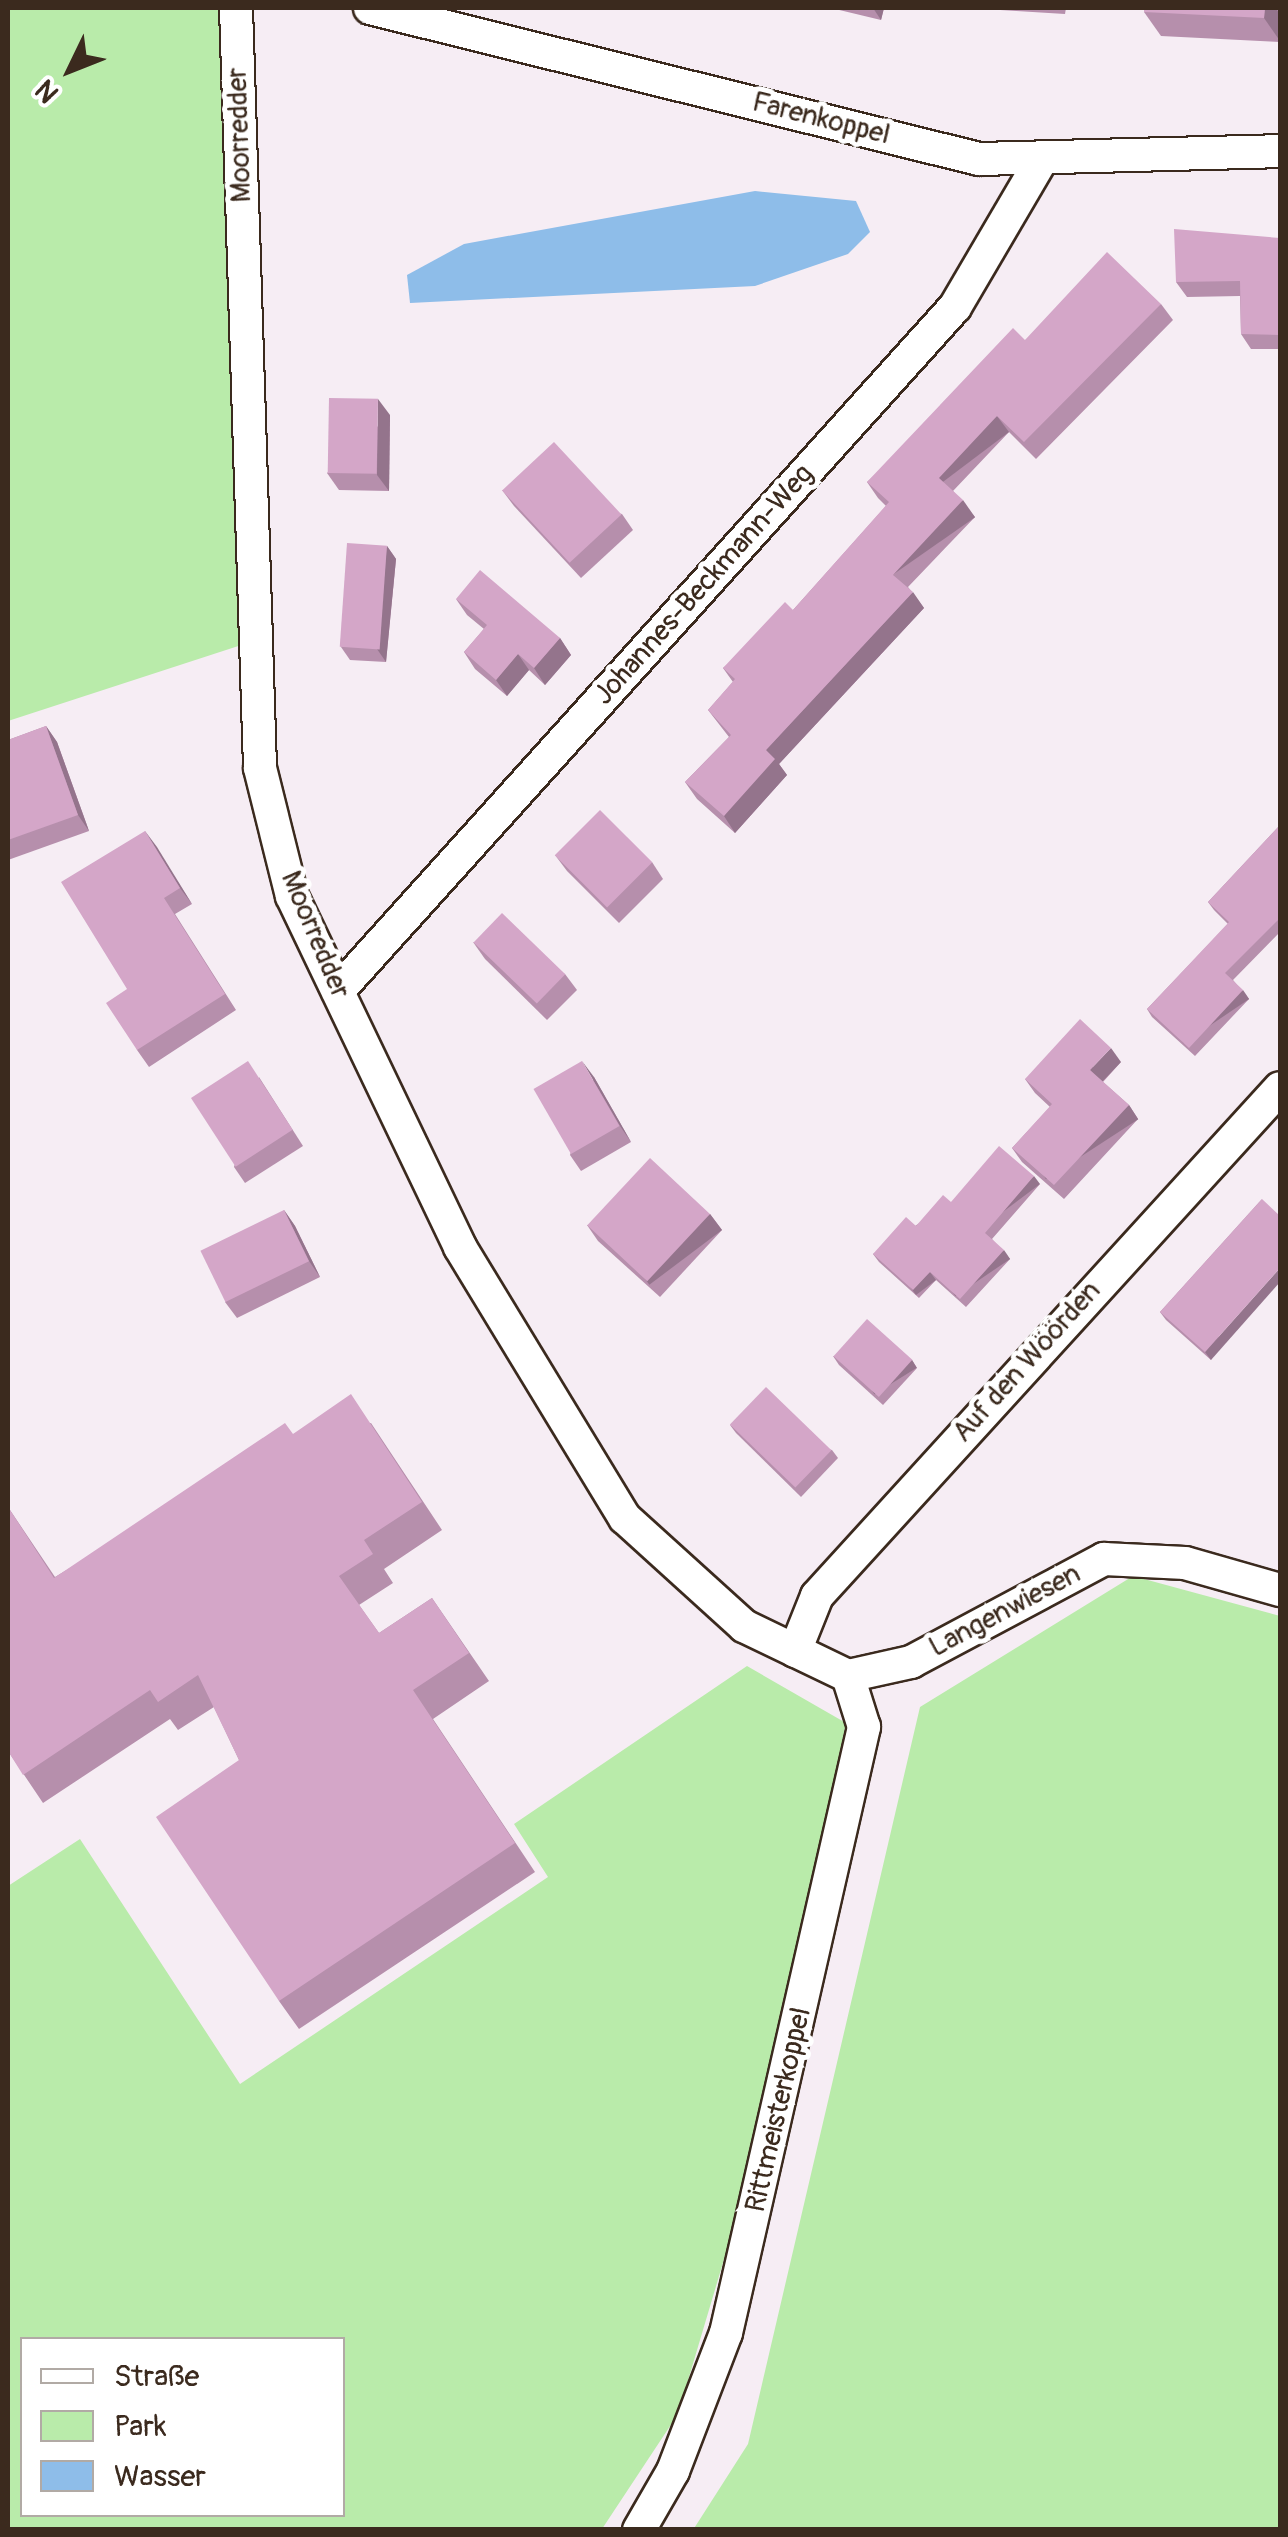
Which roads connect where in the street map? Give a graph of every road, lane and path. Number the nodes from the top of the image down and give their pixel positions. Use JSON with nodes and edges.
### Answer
{"nodes":[{"id":1,"x":236,"y":8,"type":"edge"},
{"id":2,"x":370,"y":8,"type":"edge"},
{"id":3,"x":1280,"y":152,"type":"edge"},
{"id":4,"x":1042,"y":159,"type":"junction"},
{"id":5,"x":338,"y":991,"type":"junction"},
{"id":6,"x":1280,"y":1088,"type":"edge"},
{"id":7,"x":1280,"y":1590,"type":"edge"},
{"id":8,"x":795,"y":1650,"type":"junction"},
{"id":9,"x":848,"y":1676,"type":"junction"},
{"id":10,"x":639,"y":2530,"type":"edge"}],
"edges":[{"from":1,"to":5,"type":"street","name":"Moorredder"},
{"from":2,"to":4,"type":"street","name":"Farenkoppel"},
{"from":3,"to":4,"type":"street","name":"Farenkoppel"},
{"from":4,"to":5,"type":"street","name":"Johannes-Beckmann-Weg"},
{"from":5,"to":8,"type":"street","name":"Moorredder"},
{"from":6,"to":8,"type":"street","name":"Auf den Wöörden"},
{"from":7,"to":9,"type":"street","name":"Langenwiesen"},
{"from":8,"to":9,"type":"street","name":"Moorredder"},
{"from":9,"to":10,"type":"street","name":"Rittmeisterkoppel"}]}
